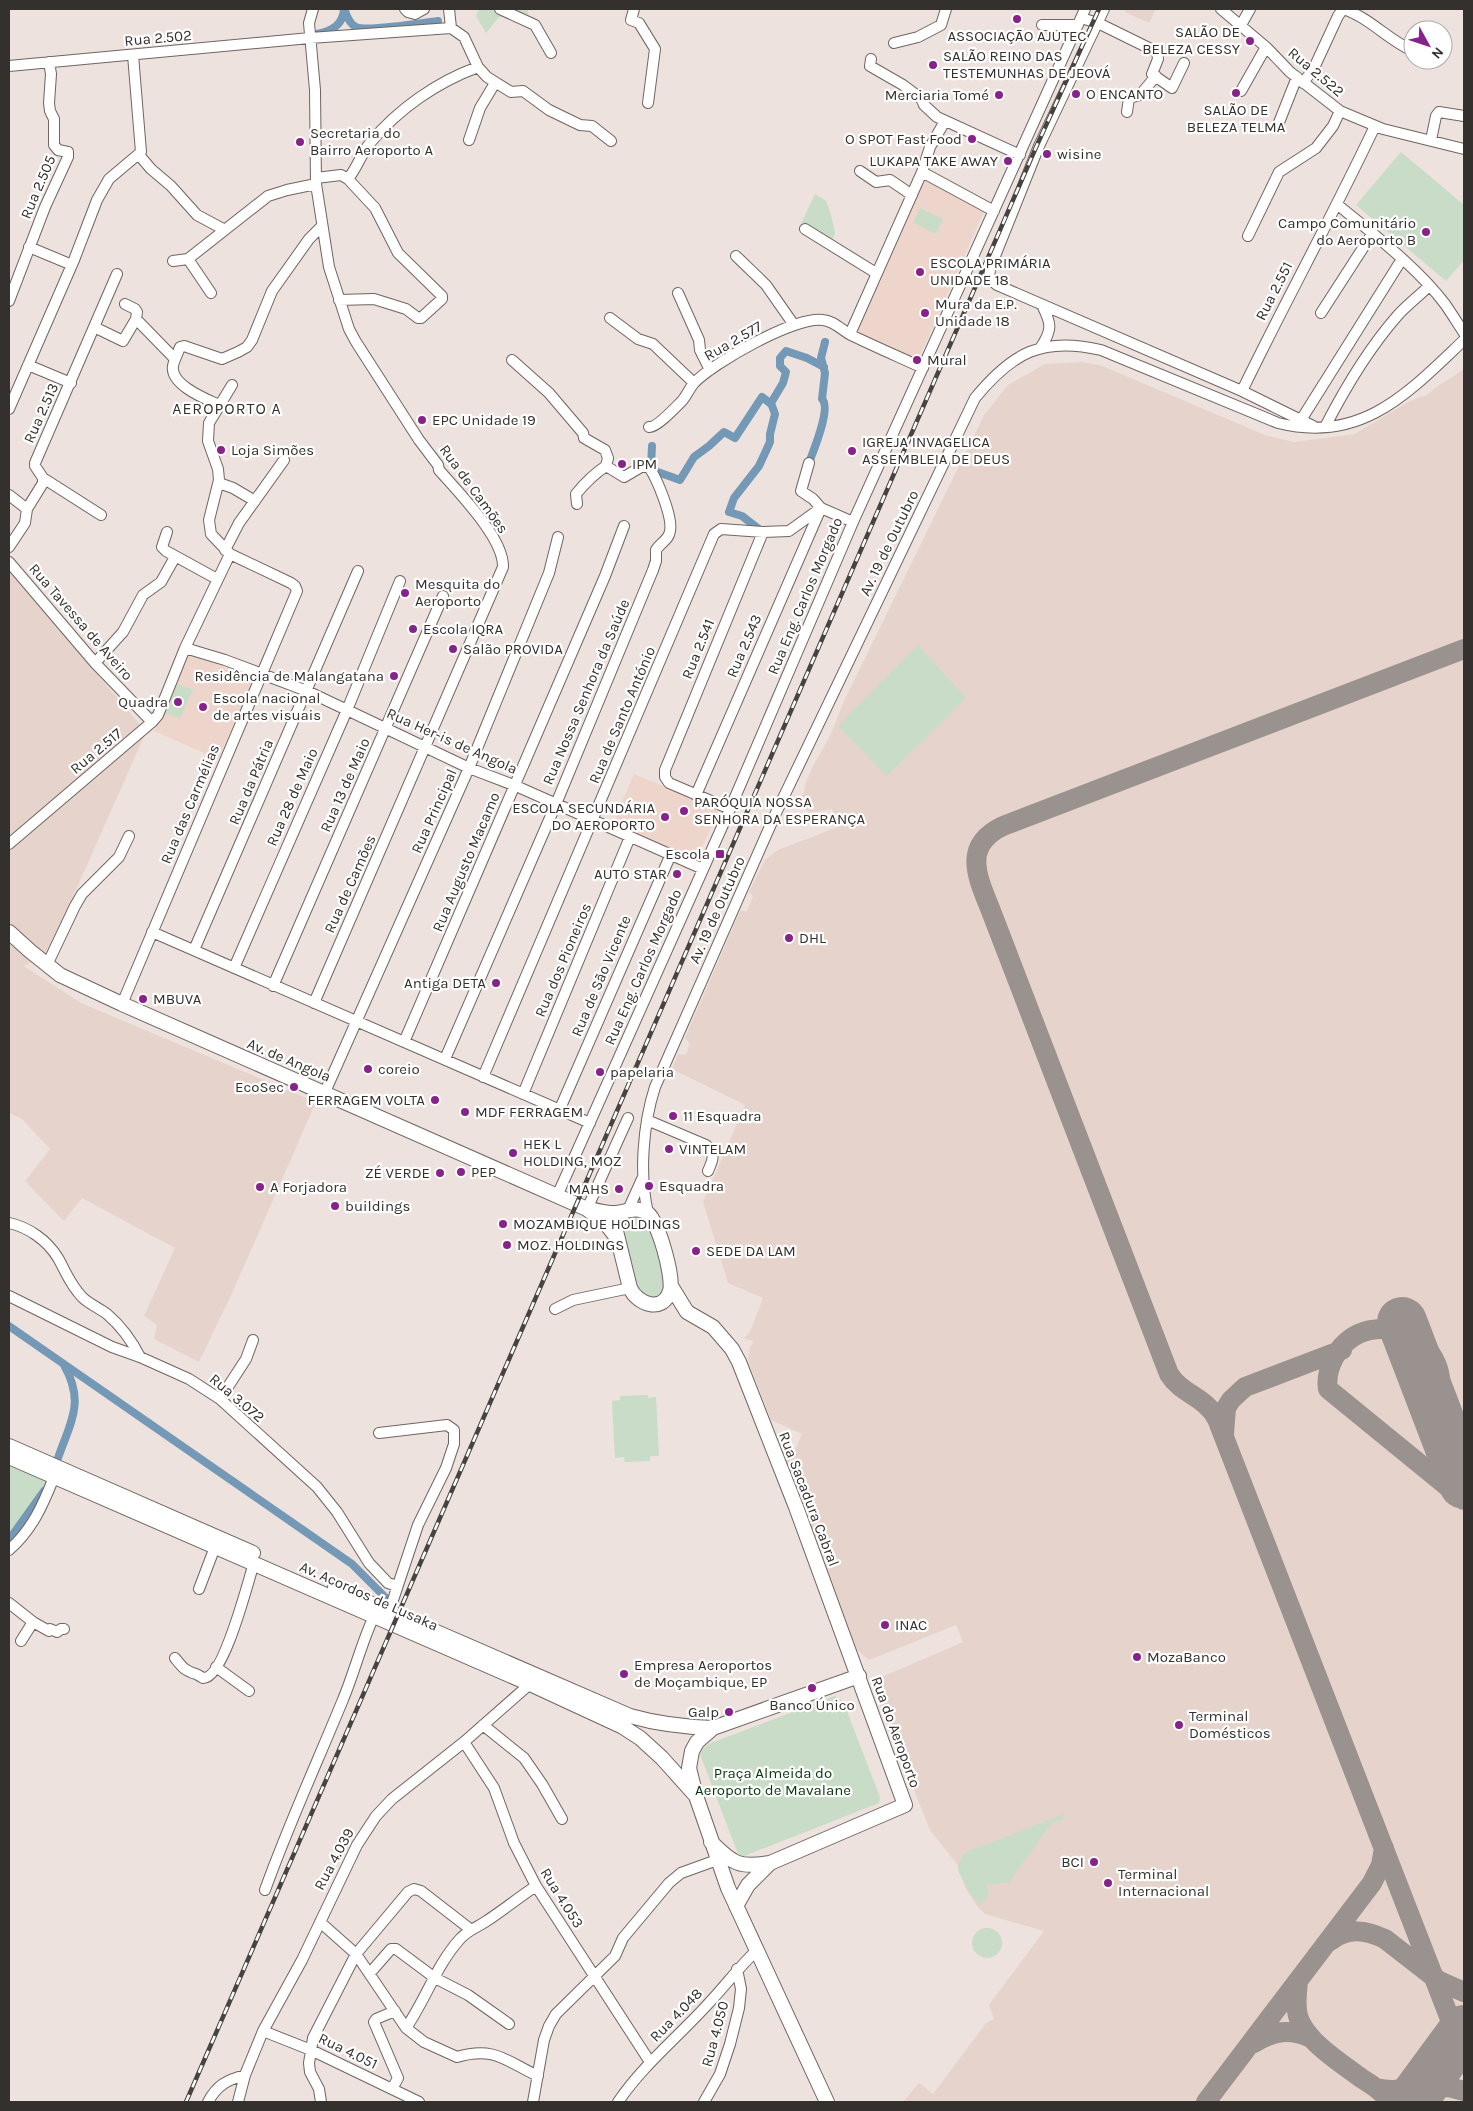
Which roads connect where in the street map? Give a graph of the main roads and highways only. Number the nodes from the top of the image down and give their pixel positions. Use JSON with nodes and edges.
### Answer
{"nodes":[{"id":1,"x":9,"y":932,"type":"edge"},
{"id":2,"x":587,"y":1209,"type":"junction"},
{"id":3,"x":626,"y":1211,"type":"junction"},
{"id":4,"x":617,"y":1238,"type":"junction"},
{"id":5,"x":671,"y":1286,"type":"junction"},
{"id":6,"x":655,"y":1304,"type":"junction"},
{"id":7,"x":722,"y":1336,"type":"junction"},
{"id":8,"x":9,"y":1446,"type":"edge"},
{"id":9,"x":9,"y":1457,"type":"edge"},
{"id":10,"x":859,"y":1676,"type":"junction"},
{"id":11,"x":713,"y":1728,"type":"junction"},
{"id":12,"x":696,"y":1796,"type":"junction"},
{"id":13,"x":711,"y":1842,"type":"junction"},
{"id":14,"x":770,"y":1863,"type":"junction"},
{"id":15,"x":736,"y":1906,"type":"junction"},
{"id":16,"x":827,"y":2102,"type":"edge"}],
"edges":[{"from":1,"to":2,"type":"main road","name":"Av. de Angola"},
{"from":2,"to":3,"type":"main road"},
{"from":2,"to":4,"type":"main road"},
{"from":3,"to":4,"type":"main road"},
{"from":3,"to":5,"type":"main road","name":"Rua Sacadura Cabral"},
{"from":4,"to":6,"type":"main road"},
{"from":5,"to":6,"type":"main road"},
{"from":5,"to":7,"type":"main road","name":"Rua Sacadura Cabral"},
{"from":6,"to":7,"type":"main road"},
{"from":7,"to":10,"type":"main road","name":"Rua Sacadura Cabral"},
{"from":8,"to":11,"type":"main road","name":"Av. Acordos de Lusaka"},
{"from":9,"to":12,"type":"main road","name":"Av. Acordos de Lusaka"},
{"from":10,"to":11,"type":"main road","name":"Rua do Aeroporto"},
{"from":10,"to":14,"type":"main road","name":"Rua do Aeroporto"},
{"from":11,"to":12,"type":"main road","name":"Rua do Aeroporto"},
{"from":12,"to":13,"type":"main road","name":"Rua do Aeroporto"},
{"from":13,"to":14,"type":"main road","name":"Rua do Aeroporto"},
{"from":13,"to":15,"type":"main road","name":"Rua do Aeroporto"},
{"from":14,"to":15,"type":"main road"},
{"from":15,"to":16,"type":"main road","name":"Rua do Aeroporto"}]}
